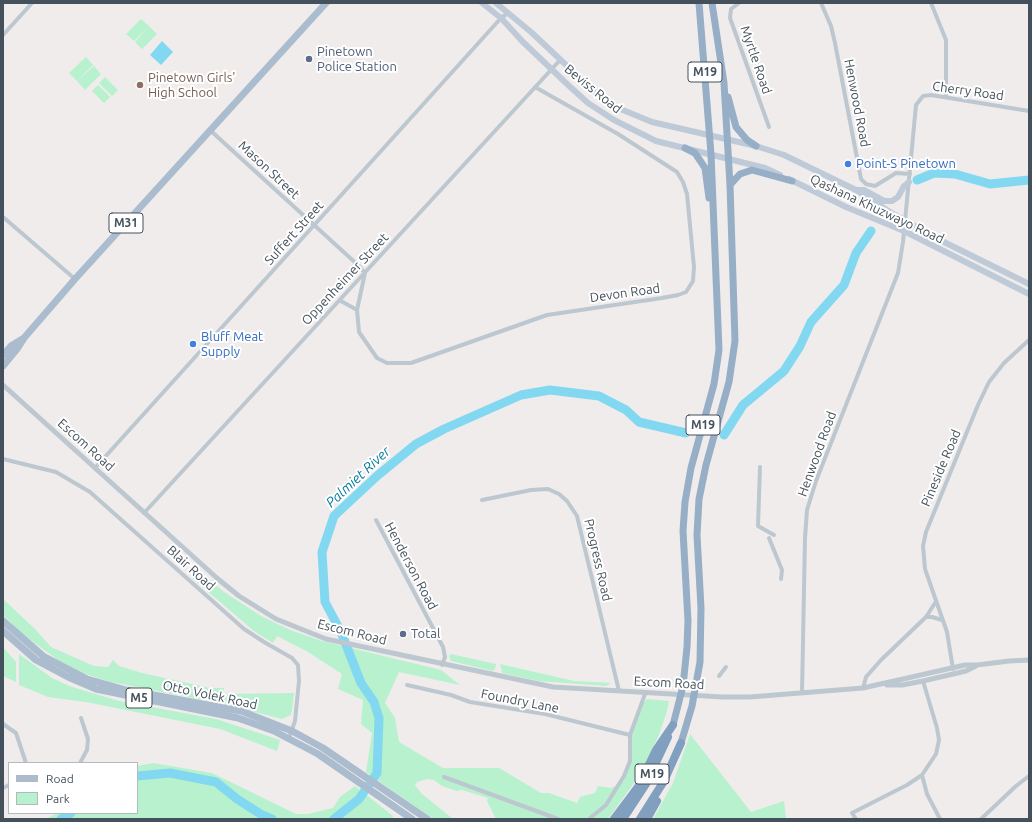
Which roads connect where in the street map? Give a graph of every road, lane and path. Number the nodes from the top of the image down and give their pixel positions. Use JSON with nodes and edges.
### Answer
{"nodes":[{"id":1,"x":32,"y":3,"type":"edge"},
{"id":2,"x":326,"y":3,"type":"edge"},
{"id":3,"x":482,"y":3,"type":"edge"},
{"id":4,"x":496,"y":3,"type":"edge"},
{"id":5,"x":699,"y":3,"type":"edge"},
{"id":6,"x":712,"y":3,"type":"edge"},
{"id":7,"x":739,"y":3,"type":"edge"},
{"id":8,"x":821,"y":3,"type":"edge"},
{"id":9,"x":931,"y":3,"type":"edge"},
{"id":10,"x":508,"y":13,"type":"junction"},
{"id":11,"x":501,"y":18,"type":"junction"},
{"id":12,"x":3,"y":35,"type":"edge"},
{"id":13,"x":561,"y":59,"type":"junction"},
{"id":14,"x":551,"y":69,"type":"junction"},
{"id":15,"x":724,"y":83,"type":"junction"},
{"id":16,"x":535,"y":87,"type":"junction"},
{"id":17,"x":946,"y":97,"type":"junction"},
{"id":18,"x":1029,"y":111,"type":"edge"},
{"id":19,"x":769,"y":127,"type":"dead end"},
{"id":20,"x":211,"y":131,"type":"junction"},
{"id":21,"x":710,"y":136,"type":"junction"},
{"id":22,"x":726,"y":139,"type":"junction"},
{"id":23,"x":756,"y":146,"type":"junction"},
{"id":24,"x":685,"y":148,"type":"junction"},
{"id":25,"x":711,"y":154,"type":"junction"},
{"id":26,"x":728,"y":158,"type":"junction"},
{"id":27,"x":910,"y":174,"type":"junction"},
{"id":28,"x":792,"y":181,"type":"junction"},
{"id":29,"x":909,"y":182,"type":"junction"},
{"id":30,"x":730,"y":184,"type":"junction"},
{"id":31,"x":856,"y":190,"type":"junction"},
{"id":32,"x":3,"y":218,"type":"edge"},
{"id":33,"x":904,"y":220,"type":"junction"},
{"id":34,"x":314,"y":226,"type":"junction"},
{"id":35,"x":904,"y":231,"type":"junction"},
{"id":36,"x":714,"y":236,"type":"junction"},
{"id":37,"x":365,"y":273,"type":"junction"},
{"id":38,"x":75,"y":279,"type":"junction"},
{"id":39,"x":1029,"y":284,"type":"edge"},
{"id":40,"x":1029,"y":294,"type":"edge"},
{"id":41,"x":341,"y":300,"type":"junction"},
{"id":42,"x":357,"y":310,"type":"junction"},
{"id":43,"x":1029,"y":340,"type":"edge"},
{"id":44,"x":6,"y":353,"type":"edge"},
{"id":45,"x":3,"y":366,"type":"edge"},
{"id":46,"x":3,"y":385,"type":"edge"},
{"id":47,"x":3,"y":459,"type":"edge"},
{"id":48,"x":760,"y":467,"type":"dead end"},
{"id":49,"x":95,"y":468,"type":"junction"},
{"id":50,"x":482,"y":500,"type":"dead end"},
{"id":51,"x":144,"y":514,"type":"junction"},
{"id":52,"x":376,"y":520,"type":"dead end"},
{"id":53,"x":774,"y":535,"type":"dead end"},
{"id":54,"x":769,"y":538,"type":"dead end"},
{"id":55,"x":781,"y":579,"type":"dead end"},
{"id":56,"x":935,"y":603,"type":"junction"},
{"id":57,"x":926,"y":617,"type":"junction"},
{"id":58,"x":942,"y":620,"type":"junction"},
{"id":59,"x":3,"y":621,"type":"edge"},
{"id":60,"x":3,"y":631,"type":"edge"},
{"id":61,"x":1029,"y":660,"type":"edge"},
{"id":62,"x":442,"y":665,"type":"junction"},
{"id":63,"x":977,"y":665,"type":"junction"},
{"id":64,"x":726,"y":667,"type":"dead end"},
{"id":65,"x":953,"y":667,"type":"junction"},
{"id":66,"x":954,"y":673,"type":"junction"},
{"id":67,"x":719,"y":676,"type":"dead end"},
{"id":68,"x":923,"y":681,"type":"junction"},
{"id":69,"x":407,"y":685,"type":"dead end"},
{"id":70,"x":878,"y":686,"type":"junction"},
{"id":71,"x":863,"y":688,"type":"junction"},
{"id":72,"x":619,"y":691,"type":"junction"},
{"id":73,"x":802,"y":693,"type":"junction"},
{"id":74,"x":645,"y":694,"type":"junction"},
{"id":75,"x":81,"y":718,"type":"dead end"},
{"id":76,"x":3,"y":724,"type":"edge"},
{"id":77,"x":672,"y":725,"type":"junction"},
{"id":78,"x":292,"y":731,"type":"junction"},
{"id":79,"x":630,"y":735,"type":"junction"},
{"id":80,"x":288,"y":738,"type":"junction"},
{"id":81,"x":681,"y":743,"type":"junction"},
{"id":82,"x":26,"y":762,"type":"edge"},
{"id":83,"x":81,"y":762,"type":"edge"},
{"id":84,"x":922,"y":774,"type":"junction"},
{"id":85,"x":1029,"y":776,"type":"edge"},
{"id":86,"x":444,"y":777,"type":"dead end"},
{"id":87,"x":366,"y":782,"type":"junction"},
{"id":88,"x":410,"y":807,"type":"junction"},
{"id":89,"x":407,"y":818,"type":"edge"},
{"id":90,"x":427,"y":819,"type":"edge"},
{"id":91,"x":558,"y":819,"type":"edge"},
{"id":92,"x":589,"y":819,"type":"edge"},
{"id":93,"x":614,"y":819,"type":"edge"},
{"id":94,"x":623,"y":819,"type":"edge"},
{"id":95,"x":640,"y":819,"type":"edge"},
{"id":96,"x":647,"y":819,"type":"edge"},
{"id":97,"x":856,"y":819,"type":"edge"},
{"id":98,"x":940,"y":819,"type":"edge"},
{"id":99,"x":981,"y":819,"type":"edge"}],
"edges":[{"from":1,"to":12,"type":"street"},
{"from":2,"to":20,"type":"main road","number":"M31"},
{"from":3,"to":11,"type":"main road","name":"Beviss Road"},
{"from":4,"to":10,"type":"main road","name":"Beviss Road"},
{"from":5,"to":21,"type":"highway","number":"M19"},
{"from":6,"to":15,"type":"highway","number":"M19"},
{"from":7,"to":19,"type":"street","name":"Myrtle Road"},
{"from":8,"to":27,"type":"street","name":"Henwood Road"},
{"from":9,"to":17,"type":"street"},
{"from":10,"to":11,"type":"street","name":"Suffert Street"},
{"from":10,"to":13,"type":"main road","name":"Beviss Road"},
{"from":11,"to":14,"type":"main road","name":"Beviss Road"},
{"from":11,"to":34,"type":"street","name":"Suffert Street"},
{"from":13,"to":14,"type":"street","name":"Oppenheimer Street"},
{"from":13,"to":21,"type":"main road","name":"Beviss Road"},
{"from":14,"to":16,"type":"street","name":"Oppenheimer Street"},
{"from":14,"to":24,"type":"main road","name":"Beviss Road"},
{"from":15,"to":22,"type":"highway","number":"M19"},
{"from":15,"to":23,"type":"highway"},
{"from":16,"to":37,"type":"street","name":"Oppenheimer Street"},
{"from":16,"to":42,"type":"street","name":"Devon Road"},
{"from":17,"to":18,"type":"street","name":"Cherry Road"},
{"from":17,"to":27,"type":"street","name":"Cherry Road"},
{"from":20,"to":34,"type":"street","name":"Mason Street"},
{"from":20,"to":38,"type":"main road","number":"M31"},
{"from":21,"to":22,"type":"main road","name":"Beviss Road"},
{"from":21,"to":25,"type":"highway","number":"M19"},
{"from":22,"to":23,"type":"main road","name":"Qashana Khuzwayo Road"},
{"from":22,"to":26,"type":"highway","number":"M19"},
{"from":23,"to":31,"type":"main road","name":"Qashana Khuzwayo Road"},
{"from":24,"to":25,"type":"main road","name":"Beviss Road"},
{"from":24,"to":36,"type":"highway"},
{"from":25,"to":26,"type":"main road","name":"Qashana Khuzwayo Road"},
{"from":25,"to":36,"type":"highway","number":"M19"},
{"from":26,"to":28,"type":"main road","name":"Qashana Khuzwayo Road"},
{"from":26,"to":30,"type":"highway","number":"M19"},
{"from":27,"to":29,"type":"street","name":"Cherry Road"},
{"from":28,"to":30,"type":"highway"},
{"from":28,"to":35,"type":"main road","name":"Qashana Khuzwayo Road"},
{"from":29,"to":31,"type":"main road"},
{"from":29,"to":33,"type":"street","name":"Cherry Road"},
{"from":30,"to":81,"type":"highway","number":"M19"},
{"from":31,"to":33,"type":"main road","name":"Qashana Khuzwayo Road"},
{"from":32,"to":38,"type":"street"},
{"from":33,"to":35,"type":"street","name":"Cherry Road"},
{"from":33,"to":39,"type":"main road","name":"Qashana Khuzwayo Road"},
{"from":34,"to":37,"type":"street","name":"Mason Street"},
{"from":34,"to":49,"type":"street","name":"Suffert Street"},
{"from":35,"to":40,"type":"main road","name":"Qashana Khuzwayo Road"},
{"from":35,"to":73,"type":"street","name":"Henwood Road"},
{"from":36,"to":77,"type":"highway","number":"M19"},
{"from":37,"to":41,"type":"street","name":"Oppenheimer Street"},
{"from":37,"to":42,"type":"street","name":"Devon Road"},
{"from":38,"to":44,"type":"main road","number":"M31"},
{"from":41,"to":42,"type":"street"},
{"from":41,"to":51,"type":"street","name":"Oppenheimer Street"},
{"from":43,"to":56,"type":"street","name":"Pineside Road"},
{"from":44,"to":45,"type":"main road","number":"M31"},
{"from":46,"to":49,"type":"street","name":"Escom Road"},
{"from":47,"to":78,"type":"street","name":"Blair Road"},
{"from":48,"to":53,"type":"street"},
{"from":49,"to":51,"type":"street","name":"Escom Road"},
{"from":50,"to":72,"type":"street","name":"Progress Road"},
{"from":51,"to":62,"type":"street","name":"Escom Road"},
{"from":52,"to":62,"type":"street","name":"Henderson Road"},
{"from":54,"to":55,"type":"street"},
{"from":56,"to":57,"type":"street"},
{"from":56,"to":58,"type":"street","name":"Pineside Road"},
{"from":57,"to":58,"type":"street"},
{"from":57,"to":71,"type":"street"},
{"from":58,"to":65,"type":"street","name":"Pineside Road"},
{"from":59,"to":78,"type":"main road","name":"Otto Volek Road","number":"M5"},
{"from":60,"to":80,"type":"main road","name":"Otto Volek Road","number":"M5"},
{"from":61,"to":63,"type":"street","name":"Escom Road"},
{"from":62,"to":72,"type":"street","name":"Escom Road"},
{"from":63,"to":65,"type":"street","name":"Escom Road"},
{"from":63,"to":66,"type":"street","name":"Escom Road"},
{"from":64,"to":67,"type":"street"},
{"from":65,"to":66,"type":"street","name":"Pineside Road"},
{"from":65,"to":70,"type":"street","name":"Escom Road"},
{"from":66,"to":68,"type":"street","name":"Escom Road"},
{"from":68,"to":70,"type":"street","name":"Escom Road"},
{"from":68,"to":84,"type":"street"},
{"from":69,"to":79,"type":"street","name":"Foundry Lane"},
{"from":70,"to":71,"type":"street","name":"Escom Road"},
{"from":71,"to":73,"type":"street","name":"Escom Road"},
{"from":72,"to":74,"type":"street","name":"Escom Road"},
{"from":73,"to":74,"type":"street","name":"Escom Road"},
{"from":74,"to":79,"type":"street"},
{"from":75,"to":83,"type":"street"},
{"from":76,"to":82,"type":"street"},
{"from":77,"to":93,"type":"highway"},
{"from":77,"to":94,"type":"highway","number":"M19"},
{"from":78,"to":80,"type":"street","name":"Blair Road"},
{"from":78,"to":87,"type":"main road","name":"Otto Volek Road","number":"M5"},
{"from":79,"to":92,"type":"street"},
{"from":80,"to":87,"type":"main road","name":"Otto Volek Road","number":"M5"},
{"from":81,"to":95,"type":"highway","number":"M19"},
{"from":81,"to":96,"type":"highway"},
{"from":84,"to":97,"type":"street"},
{"from":84,"to":98,"type":"street"},
{"from":85,"to":99,"type":"street"},
{"from":86,"to":91,"type":"street"},
{"from":87,"to":88,"type":"main road","name":"Otto Volek Road","number":"M5"},
{"from":87,"to":89,"type":"main road","name":"Otto Volek Road","number":"M5"},
{"from":88,"to":89,"type":"street"},
{"from":88,"to":90,"type":"main road","name":"Otto Volek Road","number":"M5"}]}
